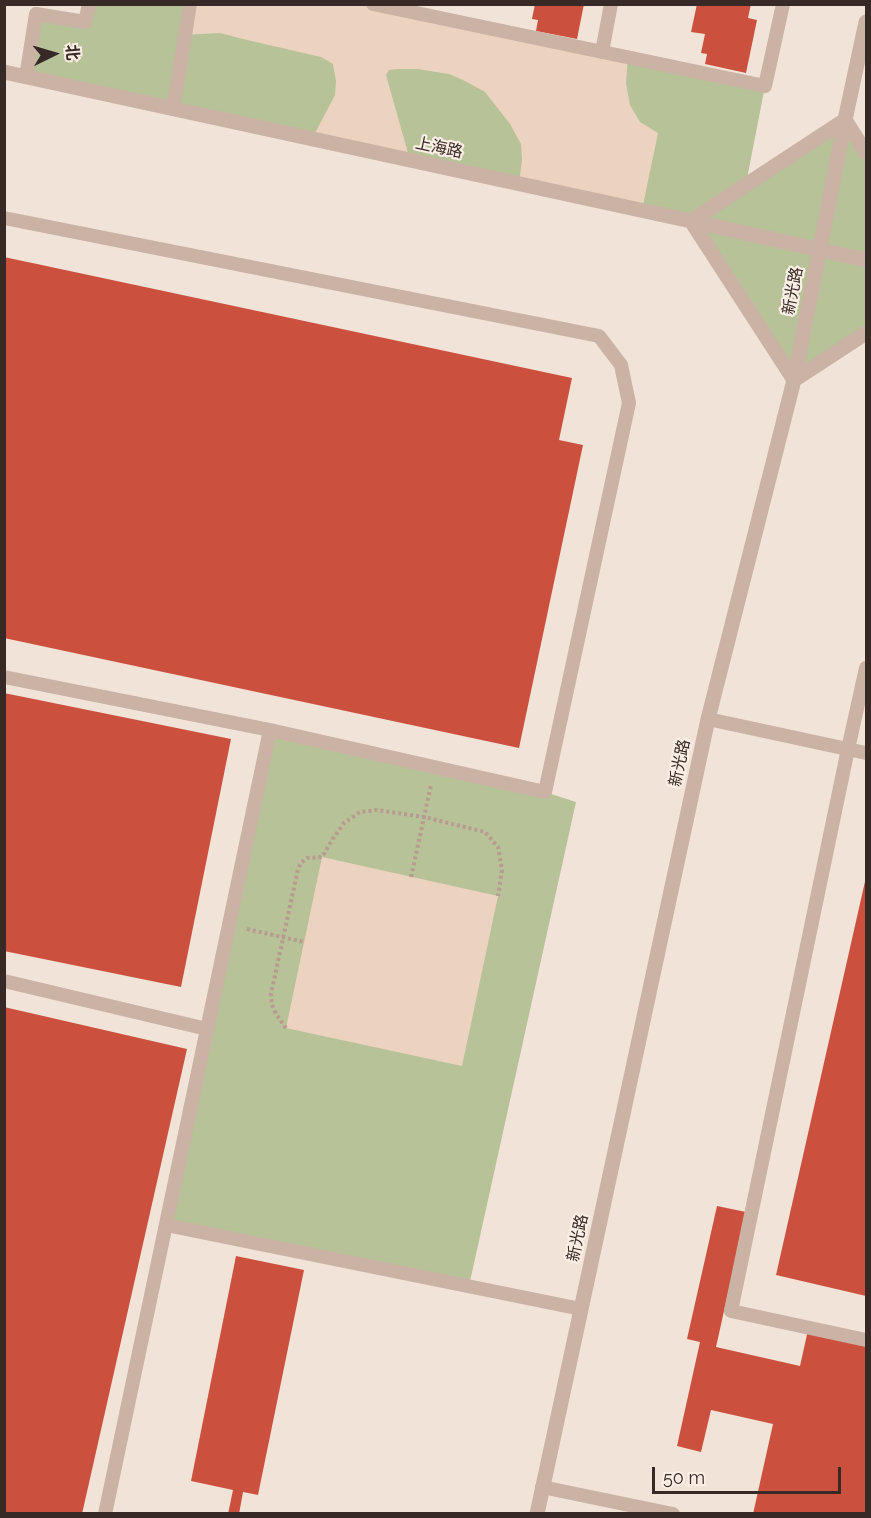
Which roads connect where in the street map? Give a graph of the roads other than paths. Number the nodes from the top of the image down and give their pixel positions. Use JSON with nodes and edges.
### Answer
{"nodes":[{"id":1,"x":89,"y":4,"type":"edge"},
{"id":2,"x":190,"y":4,"type":"edge"},
{"id":3,"x":373,"y":4,"type":"edge"},
{"id":4,"x":611,"y":4,"type":"edge"},
{"id":5,"x":783,"y":4,"type":"edge"},
{"id":6,"x":430,"y":10,"type":"edge"},
{"id":7,"x":867,"y":22,"type":"edge"},
{"id":8,"x":602,"y":52,"type":"junction"},
{"id":9,"x":4,"y":72,"type":"edge"},
{"id":10,"x":26,"y":77,"type":"junction"},
{"id":11,"x":173,"y":109,"type":"junction"},
{"id":12,"x":845,"y":120,"type":"junction"},
{"id":13,"x":867,"y":153,"type":"edge"},
{"id":14,"x":4,"y":218,"type":"edge"},
{"id":15,"x":691,"y":221,"type":"junction"},
{"id":16,"x":819,"y":249,"type":"junction"},
{"id":17,"x":867,"y":260,"type":"edge"},
{"id":18,"x":867,"y":333,"type":"edge"},
{"id":19,"x":794,"y":380,"type":"junction"},
{"id":20,"x":867,"y":668,"type":"edge"},
{"id":21,"x":4,"y":677,"type":"edge"},
{"id":22,"x":708,"y":719,"type":"junction"},
{"id":23,"x":270,"y":730,"type":"junction"},
{"id":24,"x":848,"y":749,"type":"junction"},
{"id":25,"x":867,"y":753,"type":"edge"},
{"id":26,"x":4,"y":981,"type":"edge"},
{"id":27,"x":207,"y":1029,"type":"junction"},
{"id":28,"x":166,"y":1225,"type":"junction"},
{"id":29,"x":580,"y":1309,"type":"junction"},
{"id":30,"x":867,"y":1340,"type":"edge"},
{"id":31,"x":542,"y":1487,"type":"junction"},
{"id":32,"x":105,"y":1514,"type":"edge"},
{"id":33,"x":537,"y":1514,"type":"edge"},
{"id":34,"x":673,"y":1514,"type":"edge"}],
"edges":[{"from":1,"to":10,"type":"lane"},
{"from":2,"to":11,"type":"lane"},
{"from":3,"to":6,"type":"lane"},
{"from":4,"to":8,"type":"lane"},
{"from":5,"to":8,"type":"lane"},
{"from":6,"to":8,"type":"lane"},
{"from":7,"to":12,"type":"street","name":"新光路"},
{"from":9,"to":10,"type":"street","name":"上海路"},
{"from":10,"to":11,"type":"street","name":"上海路"},
{"from":11,"to":15,"type":"street","name":"上海路"},
{"from":12,"to":13,"type":"street"},
{"from":12,"to":15,"type":"street"},
{"from":12,"to":16,"type":"street","name":"新光路"},
{"from":14,"to":23,"type":"lane"},
{"from":15,"to":16,"type":"street","name":"上海路"},
{"from":15,"to":19,"type":"street"},
{"from":16,"to":17,"type":"street","name":"上海路"},
{"from":16,"to":19,"type":"street","name":"新光路"},
{"from":18,"to":19,"type":"street"},
{"from":19,"to":22,"type":"street","name":"新光路"},
{"from":20,"to":24,"type":"lane"},
{"from":21,"to":23,"type":"lane"},
{"from":22,"to":24,"type":"lane"},
{"from":22,"to":29,"type":"street","name":"新光路"},
{"from":23,"to":27,"type":"lane"},
{"from":24,"to":25,"type":"lane"},
{"from":24,"to":30,"type":"lane"},
{"from":26,"to":27,"type":"lane"},
{"from":27,"to":28,"type":"lane"},
{"from":28,"to":29,"type":"lane"},
{"from":28,"to":32,"type":"lane"},
{"from":29,"to":31,"type":"street","name":"新光路"},
{"from":31,"to":33,"type":"street","name":"新光路"},
{"from":31,"to":34,"type":"lane"}]}
